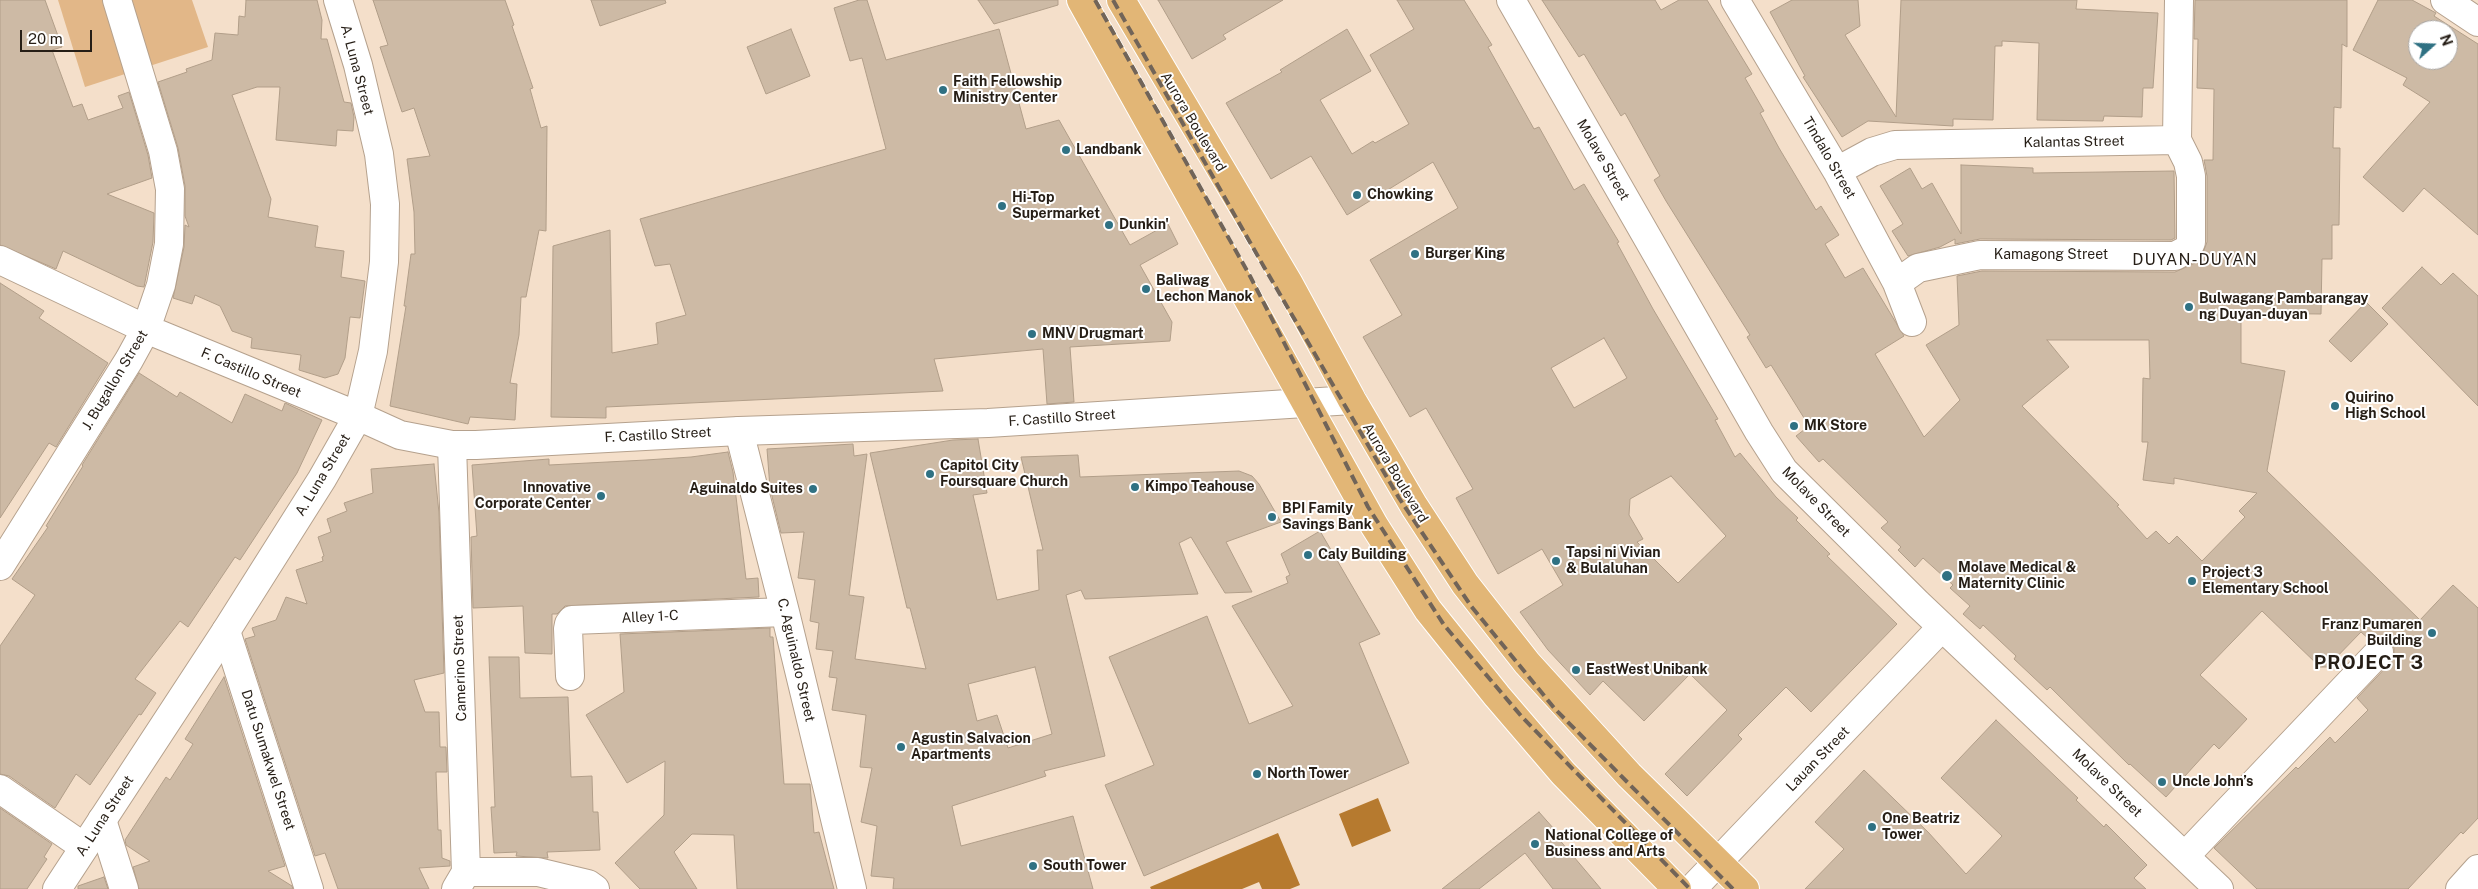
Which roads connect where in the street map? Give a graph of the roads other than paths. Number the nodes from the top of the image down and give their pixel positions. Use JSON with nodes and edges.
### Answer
{"nodes":[{"id":1,"x":117,"y":0,"type":"edge"},
{"id":2,"x":338,"y":0,"type":"edge"},
{"id":3,"x":1081,"y":0,"type":"edge"},
{"id":4,"x":1121,"y":0,"type":"edge"},
{"id":5,"x":1511,"y":0,"type":"edge"},
{"id":6,"x":1735,"y":0,"type":"edge"},
{"id":7,"x":2179,"y":0,"type":"edge"},
{"id":8,"x":2445,"y":0,"type":"edge"},
{"id":9,"x":2478,"y":22,"type":"edge"},
{"id":10,"x":2177,"y":140,"type":"junction"},
{"id":11,"x":1837,"y":171,"type":"junction"},
{"id":12,"x":0,"y":260,"type":"edge"},
{"id":13,"x":1897,"y":283,"type":"junction"},
{"id":14,"x":1912,"y":322,"type":"dead end"},
{"id":15,"x":146,"y":329,"type":"junction"},
{"id":16,"x":1352,"y":400,"type":"junction"},
{"id":17,"x":1306,"y":403,"type":"junction"},
{"id":18,"x":358,"y":416,"type":"junction"},
{"id":19,"x":739,"y":431,"type":"junction"},
{"id":20,"x":452,"y":445,"type":"junction"},
{"id":21,"x":0,"y":566,"type":"edge"},
{"id":22,"x":785,"y":612,"type":"junction"},
{"id":23,"x":1942,"y":627,"type":"junction"},
{"id":24,"x":226,"y":631,"type":"junction"},
{"id":25,"x":2379,"y":652,"type":"dead end"},
{"id":26,"x":570,"y":676,"type":"dead end"},
{"id":27,"x":0,"y":790,"type":"edge"},
{"id":28,"x":102,"y":820,"type":"junction"},
{"id":29,"x":84,"y":847,"type":"junction"},
{"id":30,"x":2185,"y":856,"type":"junction"},
{"id":31,"x":1718,"y":863,"type":"junction"},
{"id":32,"x":2478,"y":869,"type":"edge"},
{"id":33,"x":469,"y":881,"type":"edge"},
{"id":34,"x":57,"y":889,"type":"edge"},
{"id":35,"x":124,"y":889,"type":"edge"},
{"id":36,"x":309,"y":889,"type":"edge"},
{"id":37,"x":595,"y":889,"type":"edge"},
{"id":38,"x":852,"y":889,"type":"edge"},
{"id":39,"x":1677,"y":889,"type":"edge"},
{"id":40,"x":1692,"y":889,"type":"edge"},
{"id":41,"x":1745,"y":889,"type":"edge"},
{"id":42,"x":2219,"y":889,"type":"edge"},
{"id":43,"x":2460,"y":889,"type":"edge"}],
"edges":[{"from":1,"to":15,"type":"street","name":"J. Bugallon Street"},
{"from":2,"to":18,"type":"street","name":"A. Luna Street"},
{"from":3,"to":17,"type":"main road"},
{"from":4,"to":16,"type":"main road","name":"Aurora Boulevard"},
{"from":5,"to":23,"type":"street","name":"Molave Street"},
{"from":6,"to":11,"type":"street","name":"Tindalo Street"},
{"from":7,"to":10,"type":"street"},
{"from":8,"to":9,"type":"street"},
{"from":10,"to":11,"type":"street","name":"Kalantas Street"},
{"from":10,"to":13,"type":"street","name":"Kamagong Street"},
{"from":11,"to":13,"type":"street","name":"Tindalo Street"},
{"from":12,"to":15,"type":"street","name":"F. Castillo Street"},
{"from":13,"to":14,"type":"street","name":"Tindalo Street"},
{"from":15,"to":18,"type":"street","name":"F. Castillo Street"},
{"from":15,"to":21,"type":"street","name":"J. Bugallon Street"},
{"from":16,"to":17,"type":"street","name":"F. Castillo Street"},
{"from":16,"to":31,"type":"main road","name":"Aurora Boulevard"},
{"from":17,"to":19,"type":"street","name":"F. Castillo Street"},
{"from":17,"to":39,"type":"main road"},
{"from":18,"to":20,"type":"street","name":"F. Castillo Street"},
{"from":18,"to":24,"type":"street","name":"A. Luna Street"},
{"from":19,"to":20,"type":"street","name":"F. Castillo Street"},
{"from":19,"to":22,"type":"street","name":"C. Aguinaldo Street"},
{"from":20,"to":33,"type":"street","name":"Camerino Street"},
{"from":22,"to":26,"type":"street","name":"Alley 1-C"},
{"from":22,"to":38,"type":"street","name":"C. Aguinaldo Street"},
{"from":23,"to":30,"type":"street","name":"Molave Street"},
{"from":23,"to":31,"type":"street","name":"Lauan Street"},
{"from":24,"to":28,"type":"street","name":"A. Luna Street"},
{"from":24,"to":36,"type":"street","name":"Datu Sumakwel Street"},
{"from":25,"to":30,"type":"street"},
{"from":27,"to":29,"type":"street"},
{"from":28,"to":29,"type":"street","name":"A. Luna Street"},
{"from":28,"to":35,"type":"street"},
{"from":29,"to":34,"type":"street","name":"A. Luna Street"},
{"from":30,"to":42,"type":"street","name":"Molave Street"},
{"from":31,"to":40,"type":"street","name":"Lauan Street"},
{"from":31,"to":41,"type":"main road","name":"Aurora Boulevard"},
{"from":32,"to":43,"type":"street"},
{"from":33,"to":37,"type":"street"}]}
